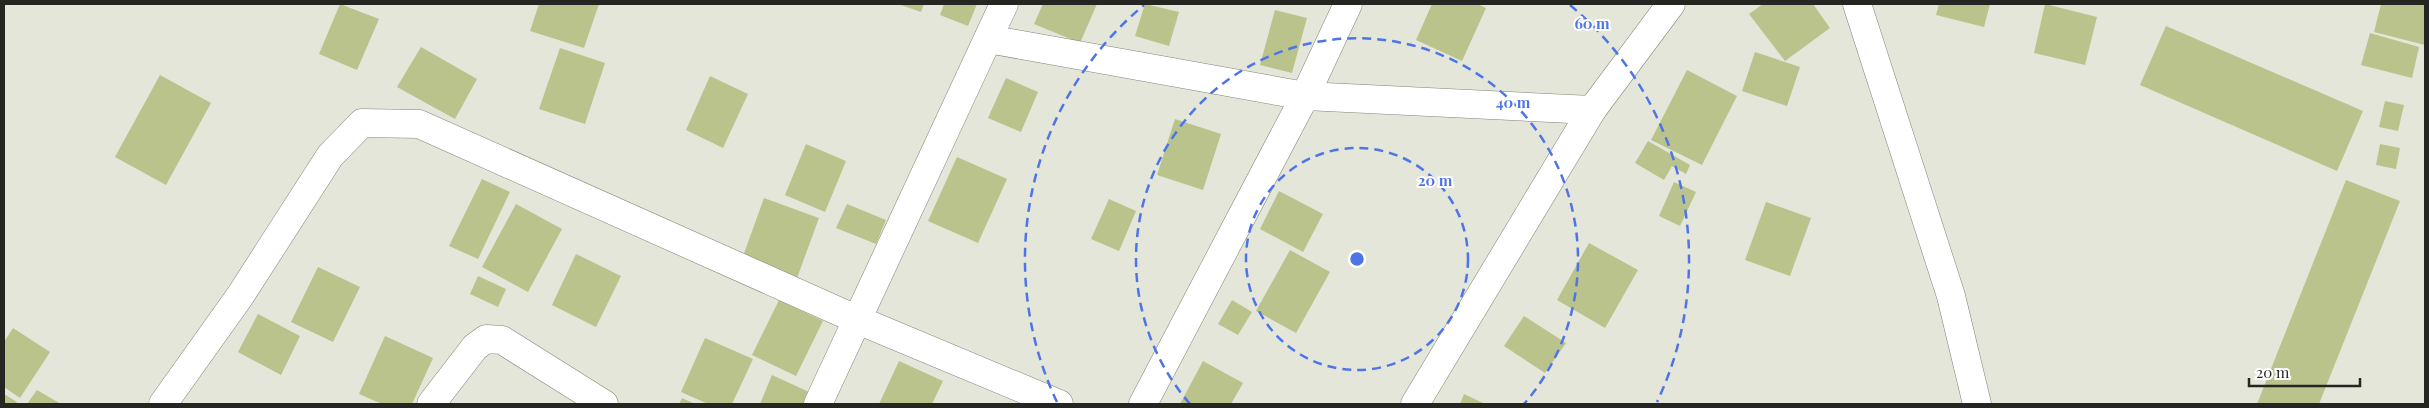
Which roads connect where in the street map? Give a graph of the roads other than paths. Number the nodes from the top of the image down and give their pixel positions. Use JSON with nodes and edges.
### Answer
{"nodes":[{"id":1,"x":1004,"y":4,"type":"edge"},
{"id":2,"x":1348,"y":4,"type":"edge"},
{"id":3,"x":1671,"y":4,"type":"edge"},
{"id":4,"x":1857,"y":4,"type":"edge"},
{"id":5,"x":988,"y":39,"type":"junction"},
{"id":6,"x":1305,"y":96,"type":"junction"},
{"id":7,"x":1592,"y":110,"type":"junction"},
{"id":8,"x":858,"y":320,"type":"junction"},
{"id":9,"x":163,"y":404,"type":"edge"},
{"id":10,"x":431,"y":404,"type":"edge"},
{"id":11,"x":604,"y":404,"type":"edge"},
{"id":12,"x":818,"y":404,"type":"edge"},
{"id":13,"x":1059,"y":404,"type":"edge"},
{"id":14,"x":1143,"y":404,"type":"edge"},
{"id":15,"x":1415,"y":404,"type":"edge"},
{"id":16,"x":1977,"y":404,"type":"edge"}],
"edges":[{"from":1,"to":5,"type":"street"},
{"from":2,"to":6,"type":"street"},
{"from":3,"to":7,"type":"street"},
{"from":4,"to":16,"type":"street"},
{"from":5,"to":6,"type":"street"},
{"from":5,"to":8,"type":"street"},
{"from":6,"to":7,"type":"street"},
{"from":6,"to":14,"type":"street"},
{"from":7,"to":15,"type":"street"},
{"from":8,"to":9,"type":"street"},
{"from":8,"to":12,"type":"street"},
{"from":8,"to":13,"type":"street"},
{"from":10,"to":11,"type":"street"}]}
